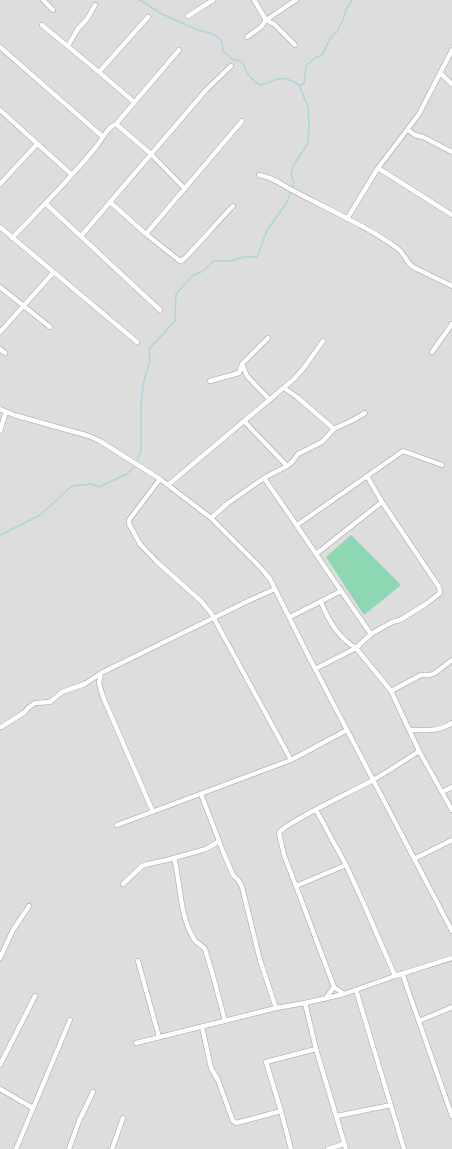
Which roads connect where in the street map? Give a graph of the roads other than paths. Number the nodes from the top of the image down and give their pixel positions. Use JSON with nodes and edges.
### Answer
{"nodes":[{"id":1,"x":43,"y":0,"type":"edge"},
{"id":2,"x":213,"y":0,"type":"edge"},
{"id":3,"x":254,"y":0,"type":"edge"},
{"id":4,"x":296,"y":0,"type":"edge"},
{"id":5,"x":95,"y":5,"type":"dead end"},
{"id":6,"x":53,"y":10,"type":"dead end"},
{"id":7,"x":188,"y":16,"type":"dead end"},
{"id":8,"x":148,"y":17,"type":"dead end"},
{"id":9,"x":266,"y":20,"type":"junction"},
{"id":10,"x":42,"y":25,"type":"dead end"},
{"id":11,"x":247,"y":37,"type":"dead end"},
{"id":12,"x":295,"y":45,"type":"dead end"},
{"id":13,"x":68,"y":46,"type":"junction"},
{"id":14,"x":0,"y":47,"type":"edge"},
{"id":15,"x":179,"y":50,"type":"dead end"},
{"id":16,"x":452,"y":50,"type":"edge"},
{"id":17,"x":231,"y":66,"type":"dead end"},
{"id":18,"x":99,"y":72,"type":"junction"},
{"id":19,"x":440,"y":73,"type":"junction"},
{"id":20,"x":452,"y":84,"type":"edge"},
{"id":21,"x":134,"y":102,"type":"junction"},
{"id":22,"x":0,"y":111,"type":"edge"},
{"id":23,"x":242,"y":121,"type":"dead end"},
{"id":24,"x":116,"y":124,"type":"junction"},
{"id":25,"x":408,"y":130,"type":"junction"},
{"id":26,"x":103,"y":137,"type":"junction"},
{"id":27,"x":37,"y":144,"type":"junction"},
{"id":28,"x":452,"y":152,"type":"edge"},
{"id":29,"x":151,"y":154,"type":"junction"},
{"id":30,"x":378,"y":168,"type":"junction"},
{"id":31,"x":72,"y":175,"type":"junction"},
{"id":32,"x":259,"y":175,"type":"dead end"},
{"id":33,"x":0,"y":184,"type":"edge"},
{"id":34,"x":185,"y":189,"type":"junction"},
{"id":35,"x":110,"y":202,"type":"junction"},
{"id":36,"x":45,"y":204,"type":"junction"},
{"id":37,"x":233,"y":206,"type":"dead end"},
{"id":38,"x":452,"y":215,"type":"edge"},
{"id":39,"x":348,"y":219,"type":"junction"},
{"id":40,"x":0,"y":227,"type":"edge"},
{"id":41,"x":146,"y":234,"type":"junction"},
{"id":42,"x":80,"y":236,"type":"junction"},
{"id":43,"x":12,"y":238,"type":"junction"},
{"id":44,"x":53,"y":273,"type":"junction"},
{"id":45,"x":452,"y":286,"type":"edge"},
{"id":46,"x":0,"y":287,"type":"edge"},
{"id":47,"x":24,"y":306,"type":"junction"},
{"id":48,"x":160,"y":310,"type":"dead end"},
{"id":49,"x":452,"y":324,"type":"edge"},
{"id":50,"x":50,"y":327,"type":"dead end"},
{"id":51,"x":0,"y":332,"type":"edge"},
{"id":52,"x":268,"y":338,"type":"dead end"},
{"id":53,"x":323,"y":341,"type":"dead end"},
{"id":54,"x":137,"y":342,"type":"dead end"},
{"id":55,"x":0,"y":349,"type":"edge"},
{"id":56,"x":432,"y":352,"type":"dead end"},
{"id":57,"x":5,"y":353,"type":"dead end"},
{"id":58,"x":242,"y":364,"type":"junction"},
{"id":59,"x":210,"y":381,"type":"dead end"},
{"id":60,"x":284,"y":388,"type":"junction"},
{"id":61,"x":270,"y":400,"type":"junction"},
{"id":62,"x":0,"y":409,"type":"edge"},
{"id":63,"x":6,"y":412,"type":"junction"},
{"id":64,"x":365,"y":413,"type":"dead end"},
{"id":65,"x":244,"y":421,"type":"junction"},
{"id":66,"x":334,"y":429,"type":"junction"},
{"id":67,"x":0,"y":431,"type":"edge"},
{"id":68,"x":442,"y":465,"type":"dead end"},
{"id":69,"x":287,"y":466,"type":"junction"},
{"id":70,"x":367,"y":476,"type":"junction"},
{"id":71,"x":264,"y":478,"type":"junction"},
{"id":72,"x":160,"y":479,"type":"junction"},
{"id":73,"x":168,"y":485,"type":"junction"},
{"id":74,"x":382,"y":502,"type":"junction"},
{"id":75,"x":211,"y":518,"type":"junction"},
{"id":76,"x":297,"y":525,"type":"junction"},
{"id":77,"x":316,"y":554,"type":"junction"},
{"id":78,"x":276,"y":589,"type":"junction"},
{"id":79,"x":341,"y":591,"type":"junction"},
{"id":80,"x":321,"y":602,"type":"junction"},
{"id":81,"x":290,"y":617,"type":"junction"},
{"id":82,"x":214,"y":618,"type":"junction"},
{"id":83,"x":371,"y":634,"type":"junction"},
{"id":84,"x":356,"y":648,"type":"junction"},
{"id":85,"x":452,"y":660,"type":"edge"},
{"id":86,"x":315,"y":669,"type":"junction"},
{"id":87,"x":101,"y":673,"type":"junction"},
{"id":88,"x":92,"y":680,"type":"junction"},
{"id":89,"x":99,"y":683,"type":"junction"},
{"id":90,"x":391,"y":691,"type":"junction"},
{"id":91,"x":452,"y":723,"type":"edge"},
{"id":92,"x":1,"y":727,"type":"dead end"},
{"id":93,"x":347,"y":730,"type":"junction"},
{"id":94,"x":409,"y":730,"type":"junction"},
{"id":95,"x":419,"y":751,"type":"junction"},
{"id":96,"x":291,"y":760,"type":"junction"},
{"id":97,"x":373,"y":780,"type":"junction"},
{"id":98,"x":452,"y":787,"type":"edge"},
{"id":99,"x":442,"y":792,"type":"junction"},
{"id":100,"x":201,"y":794,"type":"junction"},
{"id":101,"x":316,"y":810,"type":"junction"},
{"id":102,"x":452,"y":810,"type":"edge"},
{"id":103,"x":153,"y":812,"type":"junction"},
{"id":104,"x":118,"y":826,"type":"dead end"},
{"id":105,"x":452,"y":840,"type":"edge"},
{"id":106,"x":219,"y":841,"type":"junction"},
{"id":107,"x":174,"y":858,"type":"junction"},
{"id":108,"x":414,"y":859,"type":"junction"},
{"id":109,"x":346,"y":865,"type":"junction"},
{"id":110,"x":123,"y":884,"type":"dead end"},
{"id":111,"x":296,"y":886,"type":"junction"},
{"id":112,"x":29,"y":906,"type":"dead end"},
{"id":113,"x":452,"y":931,"type":"edge"},
{"id":114,"x":0,"y":958,"type":"edge"},
{"id":115,"x":452,"y":958,"type":"edge"},
{"id":116,"x":138,"y":961,"type":"dead end"},
{"id":117,"x":402,"y":973,"type":"junction"},
{"id":118,"x":395,"y":976,"type":"junction"},
{"id":119,"x":334,"y":987,"type":"junction"},
{"id":120,"x":356,"y":990,"type":"junction"},
{"id":121,"x":344,"y":994,"type":"junction"},
{"id":122,"x":35,"y":996,"type":"dead end"},
{"id":123,"x":325,"y":999,"type":"junction"},
{"id":124,"x":304,"y":1003,"type":"junction"},
{"id":125,"x":276,"y":1008,"type":"junction"},
{"id":126,"x":452,"y":1008,"type":"edge"},
{"id":127,"x":70,"y":1020,"type":"dead end"},
{"id":128,"x":225,"y":1020,"type":"junction"},
{"id":129,"x":419,"y":1021,"type":"junction"},
{"id":130,"x":202,"y":1027,"type":"junction"},
{"id":131,"x":159,"y":1037,"type":"junction"},
{"id":132,"x":136,"y":1043,"type":"dead end"},
{"id":133,"x":316,"y":1049,"type":"junction"},
{"id":134,"x":0,"y":1065,"type":"edge"},
{"id":135,"x":0,"y":1090,"type":"edge"},
{"id":136,"x":93,"y":1092,"type":"dead end"},
{"id":137,"x":391,"y":1105,"type":"junction"},
{"id":138,"x":33,"y":1108,"type":"junction"},
{"id":139,"x":281,"y":1111,"type":"junction"},
{"id":140,"x":336,"y":1116,"type":"junction"},
{"id":141,"x":452,"y":1116,"type":"edge"},
{"id":142,"x":123,"y":1118,"type":"dead end"},
{"id":143,"x":345,"y":1146,"type":"edge"},
{"id":144,"x":16,"y":1149,"type":"edge"},
{"id":145,"x":69,"y":1149,"type":"edge"},
{"id":146,"x":112,"y":1149,"type":"edge"},
{"id":147,"x":291,"y":1149,"type":"edge"},
{"id":148,"x":328,"y":1149,"type":"edge"},
{"id":149,"x":404,"y":1149,"type":"edge"}],
"edges":[{"from":1,"to":6,"type":"street"},
{"from":2,"to":7,"type":"street"},
{"from":3,"to":9,"type":"street"},
{"from":4,"to":9,"type":"street"},
{"from":5,"to":13,"type":"street"},
{"from":8,"to":18,"type":"street"},
{"from":9,"to":11,"type":"street"},
{"from":9,"to":12,"type":"street"},
{"from":10,"to":13,"type":"street"},
{"from":13,"to":18,"type":"street"},
{"from":14,"to":26,"type":"street"},
{"from":15,"to":21,"type":"street"},
{"from":16,"to":19,"type":"street"},
{"from":17,"to":29,"type":"street"},
{"from":18,"to":21,"type":"street"},
{"from":19,"to":20,"type":"street"},
{"from":19,"to":25,"type":"street"},
{"from":21,"to":24,"type":"street"},
{"from":22,"to":27,"type":"street"},
{"from":23,"to":34,"type":"street"},
{"from":24,"to":26,"type":"street"},
{"from":24,"to":29,"type":"street"},
{"from":25,"to":28,"type":"street"},
{"from":25,"to":30,"type":"street"},
{"from":26,"to":31,"type":"street"},
{"from":27,"to":31,"type":"street"},
{"from":27,"to":33,"type":"street"},
{"from":29,"to":34,"type":"street"},
{"from":29,"to":35,"type":"street"},
{"from":30,"to":38,"type":"street"},
{"from":30,"to":39,"type":"street"},
{"from":31,"to":36,"type":"street"},
{"from":32,"to":39,"type":"street"},
{"from":34,"to":41,"type":"street"},
{"from":35,"to":41,"type":"street"},
{"from":35,"to":42,"type":"street"},
{"from":36,"to":42,"type":"street"},
{"from":36,"to":43,"type":"street"},
{"from":37,"to":41,"type":"street"},
{"from":39,"to":45,"type":"street"},
{"from":40,"to":43,"type":"street"},
{"from":42,"to":48,"type":"street"},
{"from":43,"to":44,"type":"street"},
{"from":44,"to":47,"type":"street"},
{"from":44,"to":54,"type":"street"},
{"from":46,"to":47,"type":"street"},
{"from":47,"to":50,"type":"street"},
{"from":47,"to":51,"type":"street"},
{"from":49,"to":56,"type":"street"},
{"from":52,"to":58,"type":"street"},
{"from":53,"to":60,"type":"street"},
{"from":55,"to":57,"type":"street"},
{"from":58,"to":59,"type":"street"},
{"from":58,"to":61,"type":"street"},
{"from":60,"to":61,"type":"street"},
{"from":60,"to":66,"type":"street"},
{"from":61,"to":65,"type":"street"},
{"from":62,"to":63,"type":"street"},
{"from":63,"to":67,"type":"street"},
{"from":63,"to":72,"type":"street"},
{"from":64,"to":66,"type":"street"},
{"from":65,"to":69,"type":"street"},
{"from":65,"to":73,"type":"street"},
{"from":66,"to":69,"type":"street"},
{"from":68,"to":70,"type":"street"},
{"from":69,"to":71,"type":"street"},
{"from":70,"to":74,"type":"street"},
{"from":70,"to":76,"type":"street"},
{"from":71,"to":75,"type":"street"},
{"from":71,"to":76,"type":"street"},
{"from":72,"to":73,"type":"street"},
{"from":72,"to":82,"type":"street"},
{"from":73,"to":75,"type":"street"},
{"from":74,"to":77,"type":"street"},
{"from":74,"to":83,"type":"street"},
{"from":75,"to":78,"type":"street"},
{"from":76,"to":77,"type":"street"},
{"from":77,"to":79,"type":"street"},
{"from":78,"to":81,"type":"street"},
{"from":78,"to":82,"type":"street"},
{"from":79,"to":80,"type":"street"},
{"from":79,"to":83,"type":"street"},
{"from":80,"to":81,"type":"street"},
{"from":80,"to":84,"type":"street"},
{"from":81,"to":86,"type":"street"},
{"from":82,"to":87,"type":"street"},
{"from":82,"to":96,"type":"street"},
{"from":83,"to":84,"type":"street"},
{"from":84,"to":86,"type":"street"},
{"from":84,"to":90,"type":"street"},
{"from":85,"to":90,"type":"street"},
{"from":86,"to":93,"type":"street"},
{"from":87,"to":88,"type":"street"},
{"from":87,"to":89,"type":"street"},
{"from":88,"to":89,"type":"street"},
{"from":88,"to":92,"type":"street"},
{"from":89,"to":103,"type":"street"},
{"from":90,"to":94,"type":"street"},
{"from":91,"to":94,"type":"street"},
{"from":93,"to":96,"type":"street"},
{"from":93,"to":97,"type":"street"},
{"from":94,"to":95,"type":"street"},
{"from":95,"to":97,"type":"street"},
{"from":95,"to":99,"type":"street"},
{"from":96,"to":100,"type":"street"},
{"from":97,"to":101,"type":"street"},
{"from":97,"to":108,"type":"street"},
{"from":98,"to":99,"type":"street"},
{"from":99,"to":102,"type":"street"},
{"from":100,"to":103,"type":"street"},
{"from":100,"to":106,"type":"street"},
{"from":101,"to":109,"type":"street"},
{"from":101,"to":111,"type":"street"},
{"from":103,"to":104,"type":"street"},
{"from":105,"to":108,"type":"street"},
{"from":106,"to":107,"type":"street"},
{"from":106,"to":125,"type":"street"},
{"from":107,"to":110,"type":"street"},
{"from":107,"to":128,"type":"street"},
{"from":108,"to":113,"type":"street"},
{"from":109,"to":111,"type":"street"},
{"from":109,"to":118,"type":"street"},
{"from":111,"to":119,"type":"street"},
{"from":112,"to":114,"type":"street"},
{"from":115,"to":117,"type":"street"},
{"from":116,"to":131,"type":"street"},
{"from":117,"to":118,"type":"street"},
{"from":117,"to":129,"type":"street"},
{"from":118,"to":120,"type":"street"},
{"from":119,"to":121,"type":"street"},
{"from":119,"to":123,"type":"street"},
{"from":120,"to":121,"type":"street"},
{"from":120,"to":137,"type":"street"},
{"from":121,"to":123,"type":"street"},
{"from":122,"to":134,"type":"street"},
{"from":123,"to":124,"type":"street"},
{"from":124,"to":125,"type":"street"},
{"from":124,"to":133,"type":"street"},
{"from":125,"to":128,"type":"street"},
{"from":126,"to":129,"type":"street"},
{"from":127,"to":138,"type":"street"},
{"from":128,"to":130,"type":"street"},
{"from":129,"to":141,"type":"street"},
{"from":130,"to":131,"type":"street"},
{"from":130,"to":139,"type":"street"},
{"from":131,"to":132,"type":"street"},
{"from":133,"to":139,"type":"street"},
{"from":133,"to":140,"type":"street"},
{"from":135,"to":138,"type":"street"},
{"from":136,"to":145,"type":"street"},
{"from":137,"to":140,"type":"street"},
{"from":137,"to":149,"type":"street"},
{"from":138,"to":144,"type":"street"},
{"from":139,"to":147,"type":"street"},
{"from":140,"to":143,"type":"street"},
{"from":142,"to":146,"type":"street"},
{"from":143,"to":148,"type":"street"}]}
